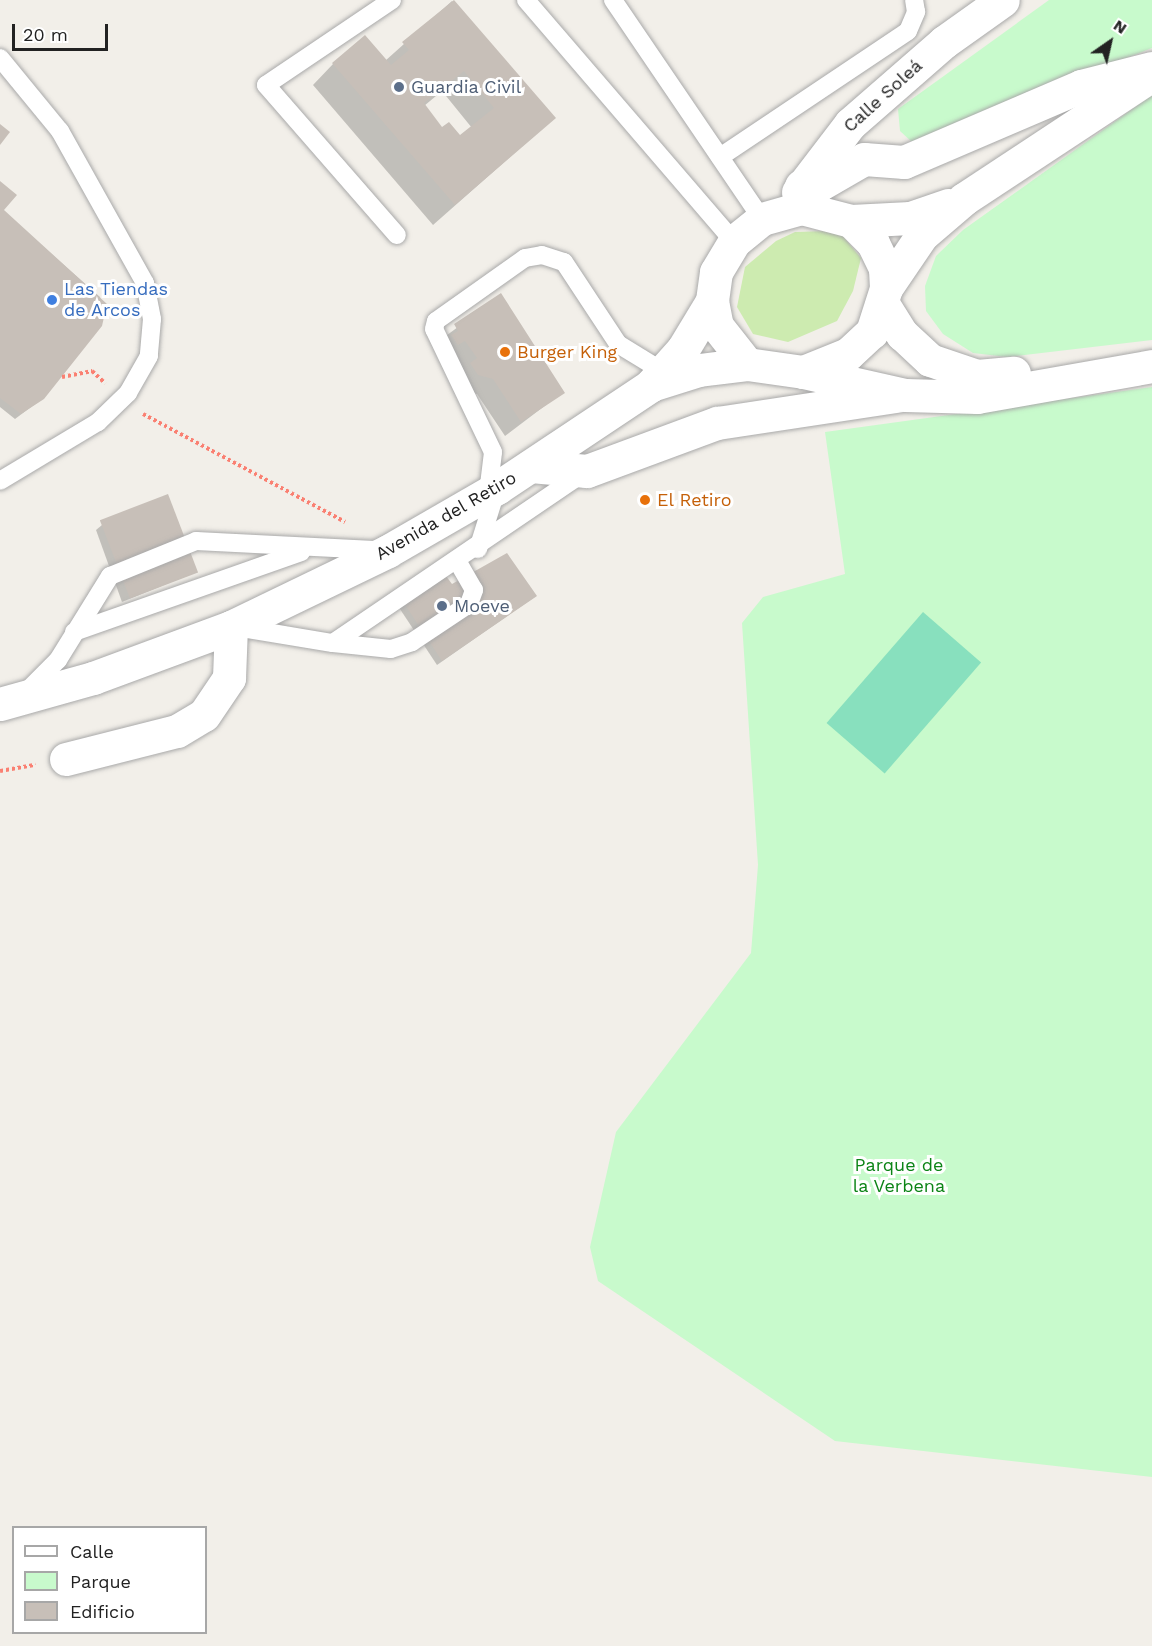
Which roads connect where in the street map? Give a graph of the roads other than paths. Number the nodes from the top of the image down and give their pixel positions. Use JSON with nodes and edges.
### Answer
{"nodes":[{"id":1,"x":392,"y":0,"type":"edge"},
{"id":2,"x":526,"y":0,"type":"edge"},
{"id":3,"x":612,"y":0,"type":"edge"},
{"id":4,"x":914,"y":0,"type":"edge"},
{"id":5,"x":1003,"y":0,"type":"edge"},
{"id":6,"x":0,"y":58,"type":"edge"},
{"id":7,"x":1152,"y":68,"type":"edge"},
{"id":8,"x":1152,"y":75,"type":"edge"},
{"id":9,"x":720,"y":157,"type":"junction"},
{"id":10,"x":964,"y":199,"type":"junction"},
{"id":11,"x":783,"y":206,"type":"junction"},
{"id":12,"x":850,"y":221,"type":"junction"},
{"id":13,"x":397,"y":235,"type":"dead end"},
{"id":14,"x":734,"y":242,"type":"junction"},
{"id":15,"x":885,"y":296,"type":"junction"},
{"id":16,"x":712,"y":301,"type":"junction"},
{"id":17,"x":747,"y":364,"type":"junction"},
{"id":18,"x":1152,"y":366,"type":"edge"},
{"id":19,"x":803,"y":372,"type":"junction"},
{"id":20,"x":656,"y":378,"type":"junction"},
{"id":21,"x":1047,"y":383,"type":"junction"},
{"id":22,"x":905,"y":395,"type":"junction"},
{"id":23,"x":531,"y":466,"type":"junction"},
{"id":24,"x":587,"y":471,"type":"junction"},
{"id":25,"x":0,"y":481,"type":"edge"},
{"id":26,"x":492,"y":490,"type":"junction"},
{"id":27,"x":478,"y":549,"type":"junction"},
{"id":28,"x":308,"y":550,"type":"junction"},
{"id":29,"x":388,"y":550,"type":"junction"},
{"id":30,"x":458,"y":562,"type":"junction"},
{"id":31,"x":231,"y":627,"type":"junction"},
{"id":32,"x":74,"y":632,"type":"junction"},
{"id":33,"x":333,"y":643,"type":"junction"},
{"id":34,"x":10,"y":702,"type":"edge"},
{"id":35,"x":66,"y":759,"type":"dead end"}],
"edges":[{"from":1,"to":13,"type":"lane"},
{"from":2,"to":14,"type":"lane"},
{"from":3,"to":9,"type":"lane"},
{"from":4,"to":9,"type":"lane"},
{"from":5,"to":11,"type":"street","name":"Calle Soleá"},
{"from":6,"to":25,"type":"lane"},
{"from":7,"to":11,"type":"street"},
{"from":8,"to":10,"type":"street"},
{"from":9,"to":11,"type":"lane"},
{"from":10,"to":12,"type":"street"},
{"from":10,"to":15,"type":"street"},
{"from":11,"to":12,"type":"street"},
{"from":11,"to":14,"type":"street"},
{"from":12,"to":15,"type":"street"},
{"from":14,"to":16,"type":"street"},
{"from":15,"to":19,"type":"street"},
{"from":15,"to":21,"type":"street"},
{"from":16,"to":17,"type":"street"},
{"from":16,"to":20,"type":"street"},
{"from":17,"to":19,"type":"street"},
{"from":17,"to":20,"type":"street"},
{"from":18,"to":21,"type":"street"},
{"from":19,"to":22,"type":"street"},
{"from":20,"to":23,"type":"street","name":"Avenida del Retiro"},
{"from":20,"to":26,"type":"lane"},
{"from":21,"to":22,"type":"street"},
{"from":22,"to":24,"type":"street"},
{"from":23,"to":24,"type":"street"},
{"from":23,"to":26,"type":"street","name":"Avenida del Retiro"},
{"from":24,"to":27,"type":"lane"},
{"from":26,"to":27,"type":"lane"},
{"from":26,"to":29,"type":"street","name":"Avenida del Retiro"},
{"from":27,"to":30,"type":"lane"},
{"from":28,"to":29,"type":"lane"},
{"from":28,"to":32,"type":"lane"},
{"from":28,"to":32,"type":"lane"},
{"from":29,"to":31,"type":"street","name":"Avenida del Retiro"},
{"from":30,"to":33,"type":"lane"},
{"from":30,"to":33,"type":"lane"},
{"from":31,"to":33,"type":"lane"},
{"from":31,"to":34,"type":"street","name":"Avenida del Retiro"},
{"from":31,"to":35,"type":"street"},
{"from":32,"to":34,"type":"lane"}]}
